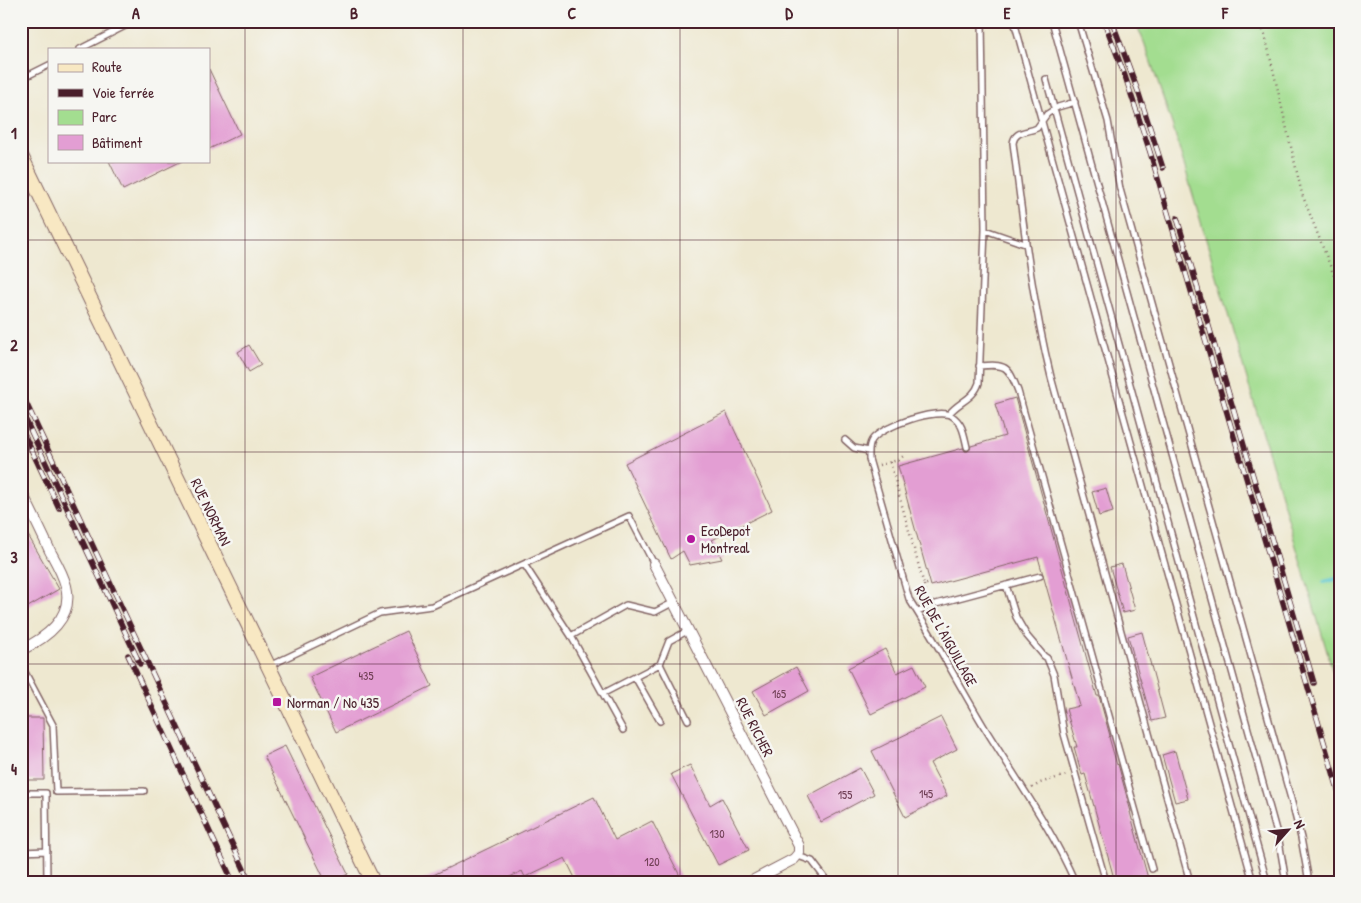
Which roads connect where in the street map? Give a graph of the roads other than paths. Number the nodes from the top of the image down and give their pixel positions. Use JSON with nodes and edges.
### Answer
{"nodes":[{"id":1,"x":135,"y":21,"type":"edge"},
{"id":2,"x":982,"y":21,"type":"edge"},
{"id":3,"x":1014,"y":21,"type":"edge"},
{"id":4,"x":1052,"y":21,"type":"edge"},
{"id":5,"x":1078,"y":21,"type":"edge"},
{"id":6,"x":82,"y":48,"type":"edge"},
{"id":7,"x":48,"y":64,"type":"edge"},
{"id":8,"x":21,"y":78,"type":"edge"},
{"id":9,"x":1046,"y":79,"type":"dead end"},
{"id":10,"x":1075,"y":102,"type":"junction"},
{"id":11,"x":1054,"y":110,"type":"junction"},
{"id":12,"x":1042,"y":121,"type":"junction"},
{"id":13,"x":21,"y":156,"type":"edge"},
{"id":14,"x":984,"y":230,"type":"junction"},
{"id":15,"x":1025,"y":244,"type":"junction"},
{"id":16,"x":979,"y":366,"type":"junction"},
{"id":17,"x":949,"y":414,"type":"junction"},
{"id":18,"x":846,"y":440,"type":"dead end"},
{"id":19,"x":967,"y":446,"type":"dead end"},
{"id":20,"x":869,"y":451,"type":"junction"},
{"id":21,"x":21,"y":491,"type":"edge"},
{"id":22,"x":524,"y":564,"type":"junction"},
{"id":23,"x":654,"y":564,"type":"joint"},
{"id":24,"x":1040,"y":576,"type":"dead end"},
{"id":25,"x":1006,"y":585,"type":"junction"},
{"id":26,"x":675,"y":602,"type":"junction"},
{"id":27,"x":918,"y":612,"type":"junction"},
{"id":28,"x":689,"y":630,"type":"junction"},
{"id":29,"x":572,"y":636,"type":"junction"},
{"id":30,"x":21,"y":650,"type":"edge"},
{"id":31,"x":660,"y":664,"type":"junction"},
{"id":32,"x":21,"y":665,"type":"edge"},
{"id":33,"x":268,"y":667,"type":"junction"},
{"id":34,"x":635,"y":677,"type":"junction"},
{"id":35,"x":28,"y":678,"type":"junction"},
{"id":36,"x":21,"y":681,"type":"edge"},
{"id":37,"x":604,"y":694,"type":"junction"},
{"id":38,"x":688,"y":720,"type":"dead end"},
{"id":39,"x":660,"y":721,"type":"dead end"},
{"id":40,"x":623,"y":730,"type":"dead end"},
{"id":41,"x":144,"y":791,"type":"dead end"},
{"id":42,"x":56,"y":792,"type":"junction"},
{"id":43,"x":21,"y":793,"type":"edge"},
{"id":44,"x":46,"y":793,"type":"junction"},
{"id":45,"x":47,"y":851,"type":"junction"},
{"id":46,"x":21,"y":852,"type":"edge"},
{"id":47,"x":798,"y":856,"type":"junction"},
{"id":48,"x":1152,"y":869,"type":"dead end"},
{"id":49,"x":21,"y":880,"type":"edge"},
{"id":50,"x":47,"y":881,"type":"edge"},
{"id":51,"x":373,"y":882,"type":"edge"},
{"id":52,"x":750,"y":882,"type":"edge"},
{"id":53,"x":828,"y":882,"type":"edge"},
{"id":54,"x":1075,"y":882,"type":"edge"},
{"id":55,"x":1106,"y":882,"type":"edge"},
{"id":56,"x":1190,"y":882,"type":"edge"},
{"id":57,"x":1253,"y":882,"type":"edge"},
{"id":58,"x":1266,"y":882,"type":"edge"},
{"id":59,"x":1286,"y":882,"type":"edge"},
{"id":60,"x":1309,"y":882,"type":"edge"}],
"edges":[{"from":1,"to":6,"type":"lane"},
{"from":2,"to":14,"type":"lane"},
{"from":3,"to":12,"type":"lane"},
{"from":4,"to":10,"type":"lane"},
{"from":5,"to":60,"type":"lane"},
{"from":7,"to":8,"type":"lane"},
{"from":9,"to":11,"type":"lane"},
{"from":10,"to":11,"type":"lane"},
{"from":10,"to":59,"type":"lane"},
{"from":11,"to":12,"type":"lane"},
{"from":11,"to":58,"type":"lane"},
{"from":12,"to":15,"type":"lane"},
{"from":12,"to":57,"type":"lane"},
{"from":13,"to":33,"type":"street","name":"RUE NORMAN"},
{"from":14,"to":15,"type":"lane"},
{"from":14,"to":16,"type":"lane"},
{"from":15,"to":56,"type":"lane"},
{"from":16,"to":17,"type":"lane"},
{"from":16,"to":48,"type":"lane"},
{"from":17,"to":19,"type":"lane"},
{"from":17,"to":20,"type":"lane"},
{"from":18,"to":20,"type":"lane"},
{"from":20,"to":27,"type":"lane","name":"RUE DE L'AIGUILLAGE"},
{"from":21,"to":30,"type":"street"},
{"from":22,"to":23,"type":"lane"},
{"from":22,"to":29,"type":"lane"},
{"from":22,"to":33,"type":"lane"},
{"from":23,"to":26,"type":"street","name":"RUE RICHER"},
{"from":24,"to":25,"type":"lane"},
{"from":25,"to":27,"type":"lane"},
{"from":25,"to":55,"type":"lane"},
{"from":26,"to":28,"type":"street","name":"RUE RICHER"},
{"from":26,"to":29,"type":"lane"},
{"from":27,"to":54,"type":"lane","name":"RUE DE L'AIGUILLAGE"},
{"from":28,"to":31,"type":"lane"},
{"from":28,"to":47,"type":"street","name":"RUE RICHER"},
{"from":29,"to":37,"type":"lane"},
{"from":31,"to":34,"type":"lane"},
{"from":31,"to":38,"type":"lane"},
{"from":32,"to":35,"type":"lane"},
{"from":33,"to":51,"type":"street","name":"RUE NORMAN"},
{"from":34,"to":37,"type":"lane"},
{"from":34,"to":39,"type":"lane"},
{"from":35,"to":36,"type":"lane"},
{"from":35,"to":42,"type":"lane"},
{"from":37,"to":40,"type":"lane"},
{"from":41,"to":42,"type":"lane"},
{"from":42,"to":44,"type":"lane"},
{"from":43,"to":44,"type":"lane"},
{"from":44,"to":45,"type":"lane"},
{"from":45,"to":46,"type":"lane"},
{"from":45,"to":50,"type":"lane"},
{"from":47,"to":52,"type":"street"},
{"from":47,"to":53,"type":"lane"},
{"from":49,"to":50,"type":"lane"}]}
